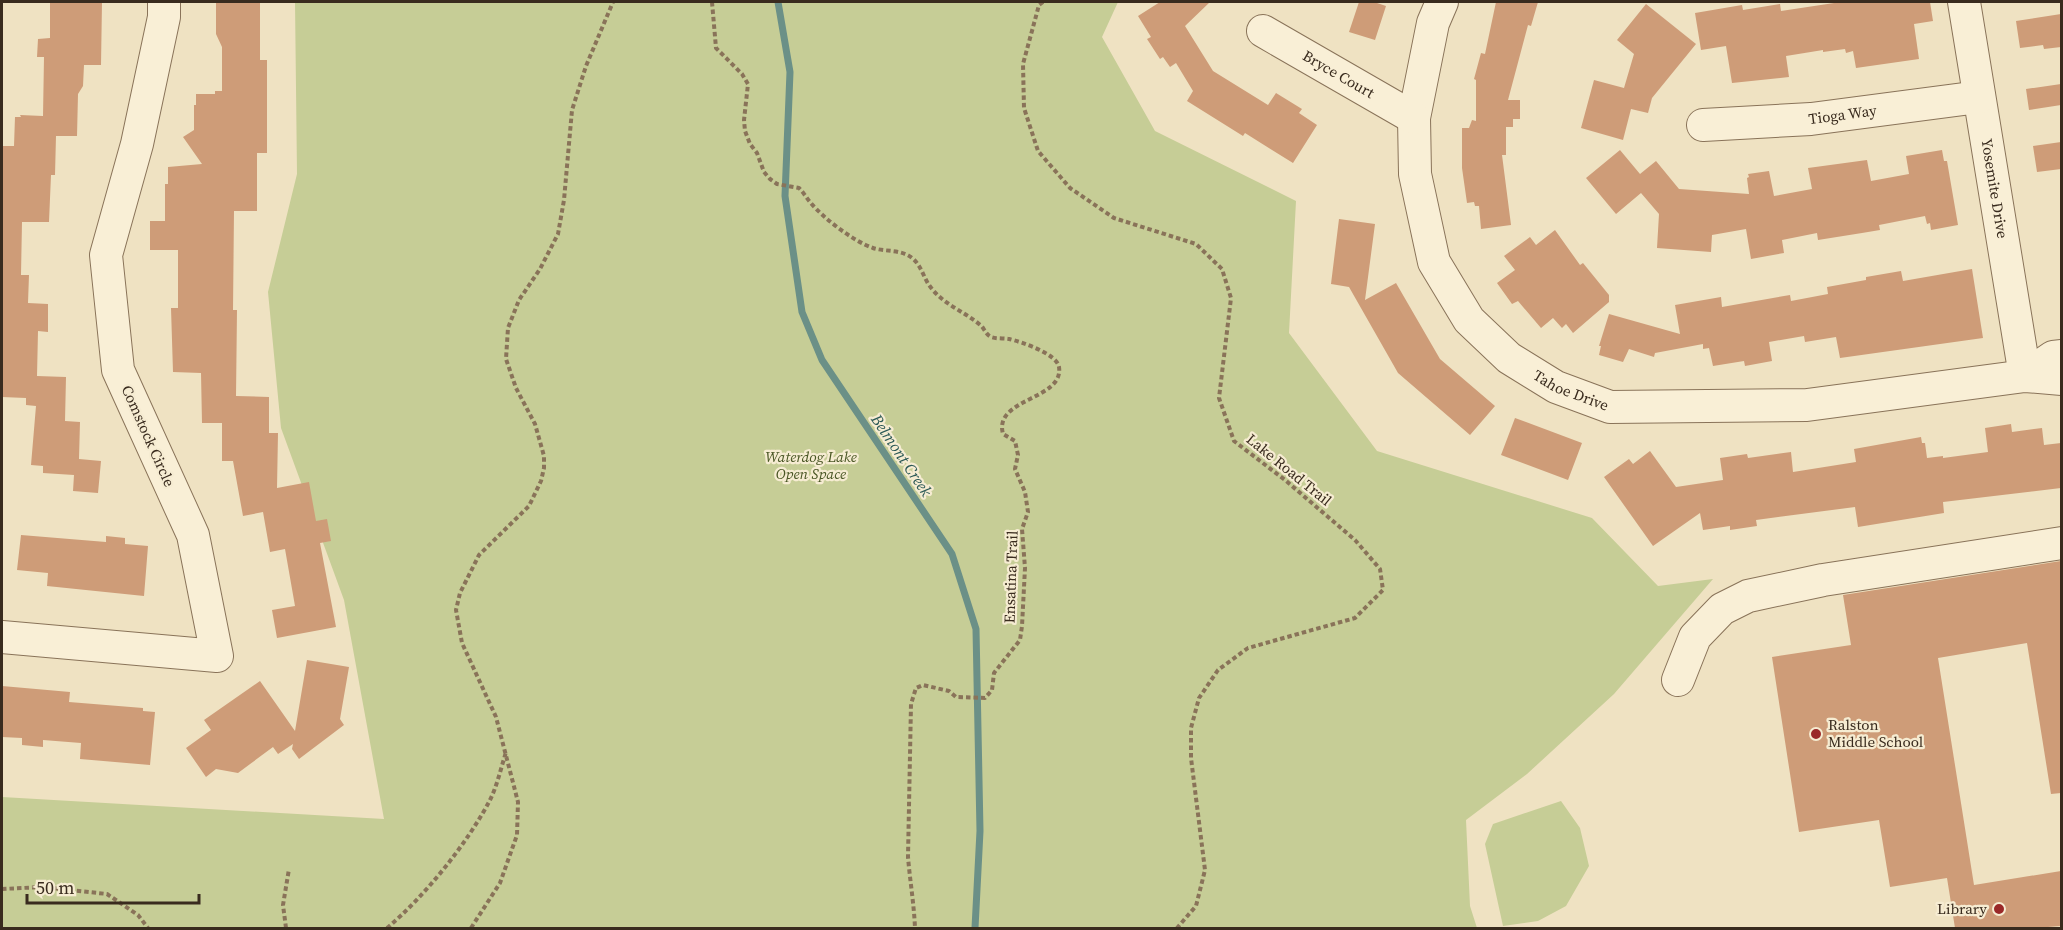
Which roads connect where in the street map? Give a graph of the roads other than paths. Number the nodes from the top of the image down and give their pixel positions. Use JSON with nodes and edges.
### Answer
{"nodes":[{"id":1,"x":164,"y":2,"type":"edge"},
{"id":2,"x":1442,"y":2,"type":"edge"},
{"id":3,"x":1964,"y":2,"type":"edge"},
{"id":4,"x":1263,"y":31,"type":"dead end"},
{"id":5,"x":1979,"y":97,"type":"junction"},
{"id":6,"x":1414,"y":118,"type":"junction"},
{"id":7,"x":1703,"y":125,"type":"dead end"},
{"id":8,"x":2061,"y":356,"type":"edge"},
{"id":9,"x":2025,"y":376,"type":"junction"},
{"id":10,"x":2061,"y":379,"type":"edge"},
{"id":11,"x":2061,"y":543,"type":"edge"},
{"id":12,"x":2,"y":637,"type":"edge"},
{"id":13,"x":1678,"y":680,"type":"dead end"}],
"edges":[{"from":1,"to":12,"type":"street","name":"Comstock Circle"},
{"from":2,"to":6,"type":"street","name":"Tahoe Drive"},
{"from":3,"to":5,"type":"street","name":"Yosemite Drive"},
{"from":4,"to":6,"type":"street","name":"Bryce Court"},
{"from":5,"to":7,"type":"street","name":"Tioga Way"},
{"from":5,"to":9,"type":"street","name":"Yosemite Drive"},
{"from":6,"to":9,"type":"street","name":"Tahoe Drive"},
{"from":8,"to":9,"type":"street","name":"Tahoe Drive"},
{"from":9,"to":10,"type":"street","name":"Tahoe Drive"},
{"from":11,"to":13,"type":"street"}]}
